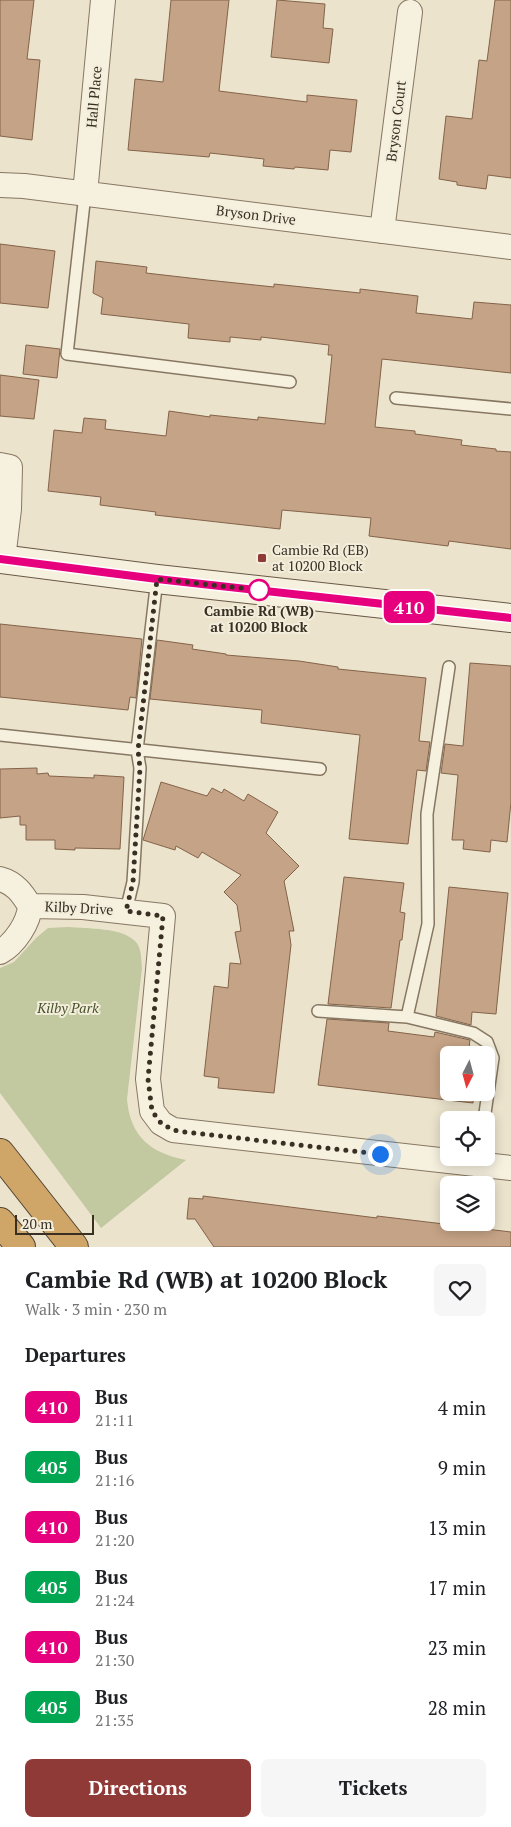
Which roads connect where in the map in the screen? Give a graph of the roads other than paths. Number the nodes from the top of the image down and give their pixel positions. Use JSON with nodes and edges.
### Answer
{"nodes":[{"id":1,"x":103,"y":0,"type":"edge"},
{"id":2,"x":410,"y":12,"type":"dead end"},
{"id":3,"x":0,"y":185,"type":"edge"},
{"id":4,"x":85,"y":194,"type":"junction"},
{"id":5,"x":382,"y":231,"type":"junction"},
{"id":6,"x":511,"y":247,"type":"edge"},
{"id":7,"x":290,"y":382,"type":"dead end"},
{"id":8,"x":396,"y":398,"type":"dead end"},
{"id":9,"x":511,"y":409,"type":"edge"},
{"id":10,"x":0,"y":465,"type":"edge"},
{"id":11,"x":2,"y":559,"type":"edge"},
{"id":12,"x":157,"y":579,"type":"junction"},
{"id":13,"x":511,"y":618,"type":"edge"},
{"id":14,"x":449,"y":667,"type":"dead end"},
{"id":15,"x":0,"y":735,"type":"edge"},
{"id":16,"x":138,"y":750,"type":"junction"},
{"id":17,"x":320,"y":769,"type":"dead end"},
{"id":18,"x":0,"y":878,"type":"edge"},
{"id":19,"x":30,"y":906,"type":"junction"},
{"id":20,"x":126,"y":911,"type":"junction"},
{"id":21,"x":0,"y":952,"type":"edge"},
{"id":22,"x":318,"y":1012,"type":"dead end"},
{"id":23,"x":407,"y":1017,"type":"junction"},
{"id":24,"x":485,"y":1111,"type":"edge"},
{"id":25,"x":0,"y":1153,"type":"edge"},
{"id":26,"x":440,"y":1157,"type":"edge"},
{"id":27,"x":495,"y":1165,"type":"edge"},
{"id":28,"x":511,"y":1168,"type":"edge"},
{"id":29,"x":0,"y":1222,"type":"edge"},
{"id":30,"x":21,"y":1247,"type":"edge"},
{"id":31,"x":74,"y":1247,"type":"edge"}],
"edges":[{"from":1,"to":4,"type":"street","name":"Hall Place"},
{"from":2,"to":5,"type":"street","name":"Bryson Court"},
{"from":3,"to":4,"type":"street","name":"Bryson Drive"},
{"from":4,"to":5,"type":"street","name":"Bryson Drive"},
{"from":4,"to":7,"type":"lane"},
{"from":5,"to":6,"type":"street","name":"Bryson Drive"},
{"from":8,"to":9,"type":"lane"},
{"from":10,"to":11,"type":"street"},
{"from":11,"to":12,"type":"main road"},
{"from":12,"to":13,"type":"main road"},
{"from":12,"to":16,"type":"lane"},
{"from":14,"to":23,"type":"lane"},
{"from":15,"to":16,"type":"lane"},
{"from":16,"to":17,"type":"lane"},
{"from":16,"to":20,"type":"lane"},
{"from":18,"to":19,"type":"street","name":"Kilby Drive"},
{"from":19,"to":20,"type":"street","name":"Kilby Drive"},
{"from":19,"to":21,"type":"street","name":"Kilby Drive"},
{"from":20,"to":26,"type":"street","name":"Kilby Drive"},
{"from":22,"to":23,"type":"lane"},
{"from":23,"to":24,"type":"lane"},
{"from":25,"to":31,"type":"highway"},
{"from":27,"to":28,"type":"street","name":"Kilby Drive"},
{"from":29,"to":30,"type":"highway"}]}
